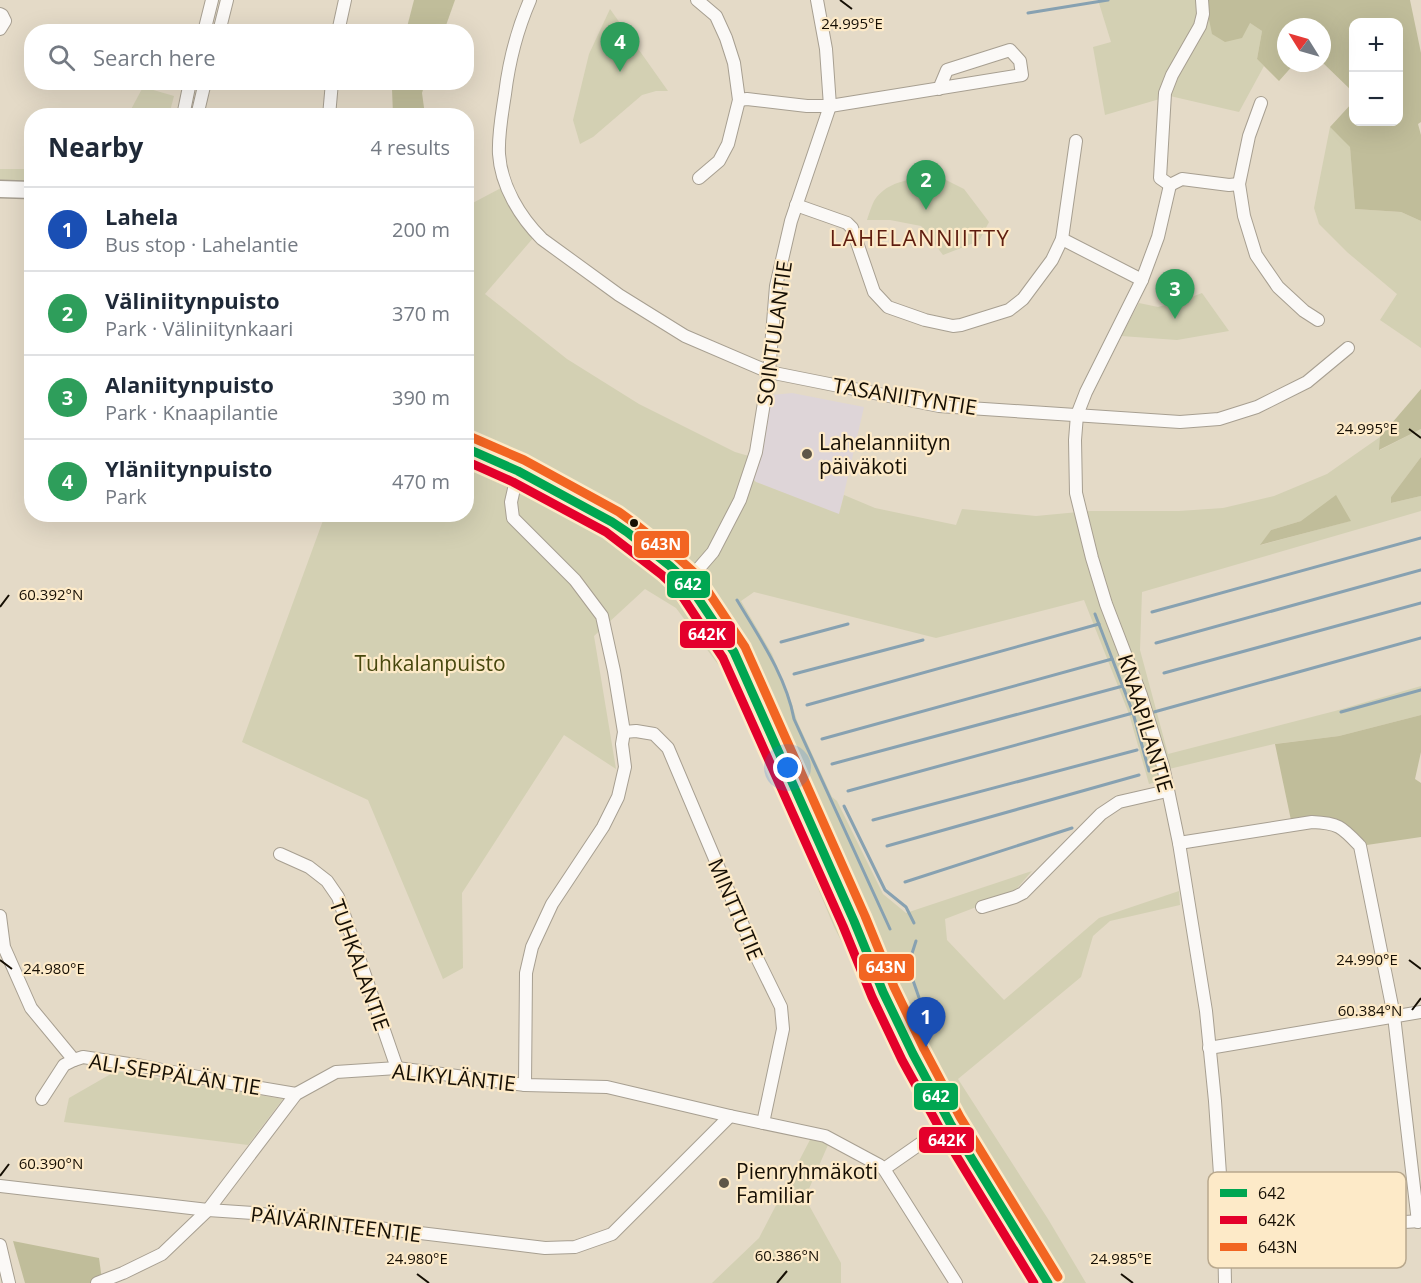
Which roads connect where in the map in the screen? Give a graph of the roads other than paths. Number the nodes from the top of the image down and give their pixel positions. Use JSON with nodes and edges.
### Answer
{"nodes":[{"id":1,"x":212,"y":0,"type":"edge"},
{"id":2,"x":227,"y":0,"type":"edge"},
{"id":3,"x":345,"y":0,"type":"edge"},
{"id":4,"x":530,"y":0,"type":"edge"},
{"id":5,"x":697,"y":0,"type":"edge"},
{"id":6,"x":817,"y":0,"type":"edge"},
{"id":7,"x":1202,"y":0,"type":"edge"},
{"id":8,"x":0,"y":14,"type":"edge"},
{"id":9,"x":206,"y":24,"type":"edge"},
{"id":10,"x":221,"y":24,"type":"edge"},
{"id":11,"x":340,"y":24,"type":"edge"},
{"id":12,"x":0,"y":29,"type":"edge"},
{"id":13,"x":939,"y":89,"type":"junction"},
{"id":14,"x":188,"y":90,"type":"edge"},
{"id":15,"x":203,"y":90,"type":"edge"},
{"id":16,"x":331,"y":90,"type":"edge"},
{"id":17,"x":739,"y":100,"type":"junction"},
{"id":18,"x":1261,"y":103,"type":"dead end"},
{"id":19,"x":830,"y":106,"type":"junction"},
{"id":20,"x":185,"y":108,"type":"edge"},
{"id":21,"x":199,"y":108,"type":"edge"},
{"id":22,"x":330,"y":108,"type":"edge"},
{"id":23,"x":1076,"y":141,"type":"dead end"},
{"id":24,"x":699,"y":178,"type":"dead end"},
{"id":25,"x":1239,"y":184,"type":"junction"},
{"id":26,"x":1170,"y":185,"type":"junction"},
{"id":27,"x":0,"y":189,"type":"edge"},
{"id":28,"x":24,"y":190,"type":"edge"},
{"id":29,"x":796,"y":205,"type":"junction"},
{"id":30,"x":1062,"y":239,"type":"junction"},
{"id":31,"x":1142,"y":280,"type":"junction"},
{"id":32,"x":1318,"y":320,"type":"dead end"},
{"id":33,"x":1348,"y":348,"type":"dead end"},
{"id":34,"x":769,"y":372,"type":"junction"},
{"id":35,"x":1077,"y":415,"type":"junction"},
{"id":36,"x":474,"y":452,"type":"edge"},
{"id":37,"x":518,"y":471,"type":"junction"},
{"id":38,"x":687,"y":582,"type":"junction"},
{"id":39,"x":624,"y":732,"type":"junction"},
{"id":40,"x":1167,"y":791,"type":"junction"},
{"id":41,"x":1179,"y":843,"type":"junction"},
{"id":42,"x":280,"y":854,"type":"dead end"},
{"id":43,"x":982,"y":907,"type":"dead end"},
{"id":44,"x":0,"y":916,"type":"edge"},
{"id":45,"x":1421,"y":1012,"type":"edge"},
{"id":46,"x":1394,"y":1016,"type":"junction"},
{"id":47,"x":1209,"y":1048,"type":"junction"},
{"id":48,"x":74,"y":1059,"type":"junction"},
{"id":49,"x":397,"y":1068,"type":"junction"},
{"id":50,"x":525,"y":1085,"type":"junction"},
{"id":51,"x":296,"y":1094,"type":"junction"},
{"id":52,"x":42,"y":1100,"type":"dead end"},
{"id":53,"x":730,"y":1116,"type":"junction"},
{"id":54,"x":763,"y":1123,"type":"junction"},
{"id":55,"x":950,"y":1123,"type":"junction"},
{"id":56,"x":884,"y":1169,"type":"junction"},
{"id":57,"x":1220,"y":1172,"type":"edge"},
{"id":58,"x":0,"y":1186,"type":"edge"},
{"id":59,"x":208,"y":1210,"type":"junction"},
{"id":60,"x":1420,"y":1222,"type":"edge"},
{"id":61,"x":0,"y":1246,"type":"edge"},
{"id":62,"x":1225,"y":1268,"type":"edge"},
{"id":63,"x":9,"y":1283,"type":"edge"},
{"id":64,"x":96,"y":1283,"type":"edge"},
{"id":65,"x":956,"y":1283,"type":"edge"},
{"id":66,"x":1048,"y":1283,"type":"edge"},
{"id":67,"x":1225,"y":1283,"type":"edge"}],
"edges":[{"from":1,"to":9,"type":"street"},
{"from":2,"to":10,"type":"street"},
{"from":3,"to":11,"type":"street"},
{"from":4,"to":34,"type":"street","name":"TASANIITYNTIE"},
{"from":5,"to":17,"type":"street"},
{"from":6,"to":19,"type":"street","name":"SOINTULANTIE"},
{"from":7,"to":26,"type":"street"},
{"from":8,"to":12,"type":"street"},
{"from":13,"to":13,"type":"street"},
{"from":13,"to":19,"type":"street"},
{"from":14,"to":20,"type":"street"},
{"from":15,"to":21,"type":"street"},
{"from":16,"to":22,"type":"street"},
{"from":17,"to":19,"type":"street"},
{"from":17,"to":24,"type":"street"},
{"from":18,"to":25,"type":"street"},
{"from":19,"to":29,"type":"street","name":"SOINTULANTIE"},
{"from":23,"to":30,"type":"street"},
{"from":25,"to":26,"type":"street"},
{"from":25,"to":32,"type":"street"},
{"from":26,"to":31,"type":"street","name":"KNAAPILANTIE"},
{"from":27,"to":28,"type":"main road"},
{"from":29,"to":30,"type":"street"},
{"from":29,"to":34,"type":"street","name":"SOINTULANTIE"},
{"from":30,"to":31,"type":"street"},
{"from":31,"to":35,"type":"street","name":"KNAAPILANTIE"},
{"from":33,"to":35,"type":"street","name":"TASANIITYNTIE"},
{"from":34,"to":35,"type":"street","name":"TASANIITYNTIE"},
{"from":34,"to":38,"type":"street","name":"SOINTULANTIE"},
{"from":35,"to":40,"type":"street","name":"KNAAPILANTIE"},
{"from":36,"to":37,"type":"main road"},
{"from":37,"to":38,"type":"main road"},
{"from":37,"to":39,"type":"street"},
{"from":38,"to":55,"type":"main road"},
{"from":39,"to":50,"type":"street"},
{"from":39,"to":54,"type":"street","name":"MINTTUTIE"},
{"from":40,"to":41,"type":"street","name":"KNAAPILANTIE"},
{"from":40,"to":43,"type":"street"},
{"from":41,"to":46,"type":"street"},
{"from":41,"to":47,"type":"street","name":"KNAAPILANTIE"},
{"from":42,"to":49,"type":"street","name":"TUHKALANTIE"},
{"from":44,"to":48,"type":"street","name":"ALI-SEPPÄLÄN TIE"},
{"from":45,"to":46,"type":"street"},
{"from":46,"to":47,"type":"street"},
{"from":46,"to":60,"type":"street"},
{"from":47,"to":57,"type":"street","name":"KNAAPILANTIE"},
{"from":48,"to":51,"type":"street","name":"ALI-SEPPÄLÄN TIE"},
{"from":48,"to":52,"type":"street"},
{"from":49,"to":50,"type":"street","name":"ALIKYLÄNTIE"},
{"from":49,"to":51,"type":"street","name":"ALIKYLÄNTIE"},
{"from":50,"to":53,"type":"street","name":"ALIKYLÄNTIE"},
{"from":51,"to":59,"type":"street","name":"ALIKYLÄNTIE"},
{"from":53,"to":54,"type":"street","name":"ALIKYLÄNTIE"},
{"from":53,"to":59,"type":"street","name":"PÄIVÄRINTEENTIE"},
{"from":54,"to":56,"type":"street","name":"ALIKYLÄNTIE"},
{"from":55,"to":56,"type":"street"},
{"from":55,"to":66,"type":"main road"},
{"from":56,"to":65,"type":"street","name":"ALIKYLÄNTIE"},
{"from":58,"to":59,"type":"street","name":"PÄIVÄRINTEENTIE"},
{"from":59,"to":64,"type":"street","name":"ALIKYLÄNTIE"},
{"from":61,"to":63,"type":"street"},
{"from":62,"to":67,"type":"street","name":"KNAAPILANTIE"}]}
